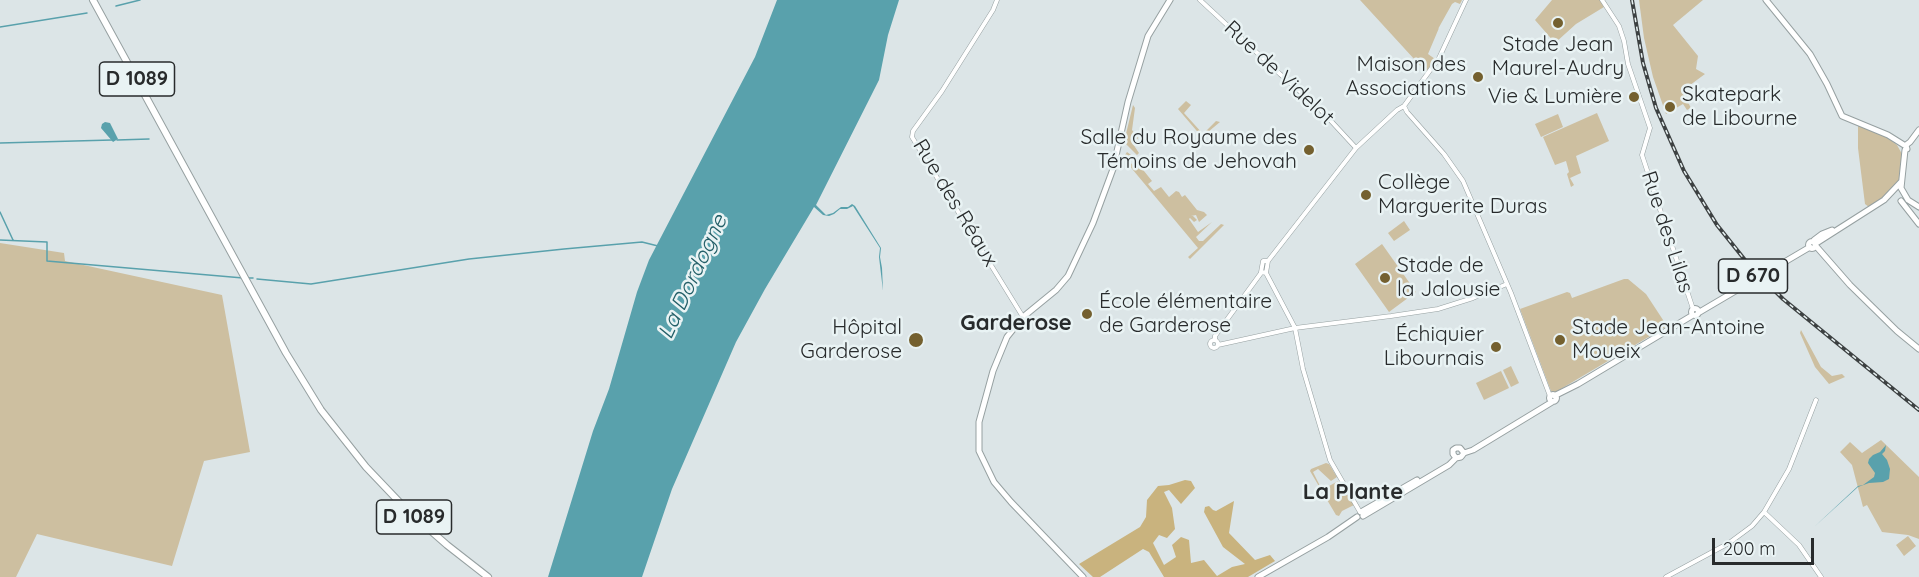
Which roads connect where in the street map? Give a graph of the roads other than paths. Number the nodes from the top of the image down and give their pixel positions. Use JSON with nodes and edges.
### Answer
{"nodes":[{"id":1,"x":93,"y":0,"type":"edge"},
{"id":2,"x":997,"y":0,"type":"edge"},
{"id":3,"x":1170,"y":0,"type":"edge"},
{"id":4,"x":1200,"y":0,"type":"edge"},
{"id":5,"x":1466,"y":0,"type":"edge"},
{"id":6,"x":1602,"y":0,"type":"edge"},
{"id":7,"x":1766,"y":0,"type":"edge"},
{"id":8,"x":1404,"y":106,"type":"junction"},
{"id":9,"x":1919,"y":132,"type":"edge"},
{"id":10,"x":1905,"y":147,"type":"junction"},
{"id":11,"x":1356,"y":148,"type":"junction"},
{"id":12,"x":1896,"y":192,"type":"junction"},
{"id":13,"x":1903,"y":198,"type":"junction"},
{"id":14,"x":1919,"y":207,"type":"edge"},
{"id":15,"x":1919,"y":224,"type":"edge"},
{"id":16,"x":1812,"y":245,"type":"junction"},
{"id":17,"x":1264,"y":273,"type":"junction"},
{"id":18,"x":1507,"y":284,"type":"junction"},
{"id":19,"x":1695,"y":312,"type":"junction"},
{"id":20,"x":1023,"y":317,"type":"junction"},
{"id":21,"x":1295,"y":328,"type":"junction"},
{"id":22,"x":1919,"y":349,"type":"edge"},
{"id":23,"x":1552,"y":398,"type":"junction"},
{"id":24,"x":1816,"y":400,"type":"dead end"},
{"id":25,"x":1463,"y":451,"type":"junction"},
{"id":26,"x":1454,"y":455,"type":"junction"},
{"id":27,"x":1360,"y":512,"type":"junction"},
{"id":28,"x":1764,"y":512,"type":"junction"},
{"id":29,"x":488,"y":577,"type":"edge"},
{"id":30,"x":1083,"y":577,"type":"edge"},
{"id":31,"x":1258,"y":577,"type":"edge"},
{"id":32,"x":1666,"y":577,"type":"edge"},
{"id":33,"x":1821,"y":577,"type":"edge"}],
"edges":[{"from":1,"to":29,"type":"highway","number":"D 1089"},
{"from":2,"to":20,"type":"street","name":"Rue des Réaux"},
{"from":3,"to":20,"type":"main road"},
{"from":4,"to":11,"type":"street","name":"Rue de Videlot"},
{"from":5,"to":8,"type":"street"},
{"from":6,"to":19,"type":"street","name":"Rue des Lilas"},
{"from":7,"to":10,"type":"main road"},
{"from":8,"to":11,"type":"street"},
{"from":8,"to":18,"type":"street"},
{"from":9,"to":10,"type":"main road"},
{"from":10,"to":12,"type":"main road"},
{"from":11,"to":17,"type":"street"},
{"from":12,"to":13,"type":"main road"},
{"from":12,"to":13,"type":"main road"},
{"from":12,"to":16,"type":"main road","number":"D 670"},
{"from":13,"to":14,"type":"main road"},
{"from":13,"to":15,"type":"main road"},
{"from":16,"to":19,"type":"main road","number":"D 670"},
{"from":16,"to":22,"type":"main road"},
{"from":17,"to":21,"type":"street"},
{"from":17,"to":21,"type":"street"},
{"from":18,"to":21,"type":"street"},
{"from":18,"to":23,"type":"street"},
{"from":19,"to":23,"type":"main road","number":"D 670"},
{"from":20,"to":30,"type":"main road"},
{"from":21,"to":27,"type":"street"},
{"from":23,"to":25,"type":"main road","number":"D 670"},
{"from":24,"to":28,"type":"street"},
{"from":25,"to":26,"type":"main road"},
{"from":25,"to":26,"type":"main road"},
{"from":26,"to":27,"type":"main road"},
{"from":27,"to":31,"type":"main road"},
{"from":28,"to":32,"type":"street"},
{"from":28,"to":33,"type":"street"}]}
